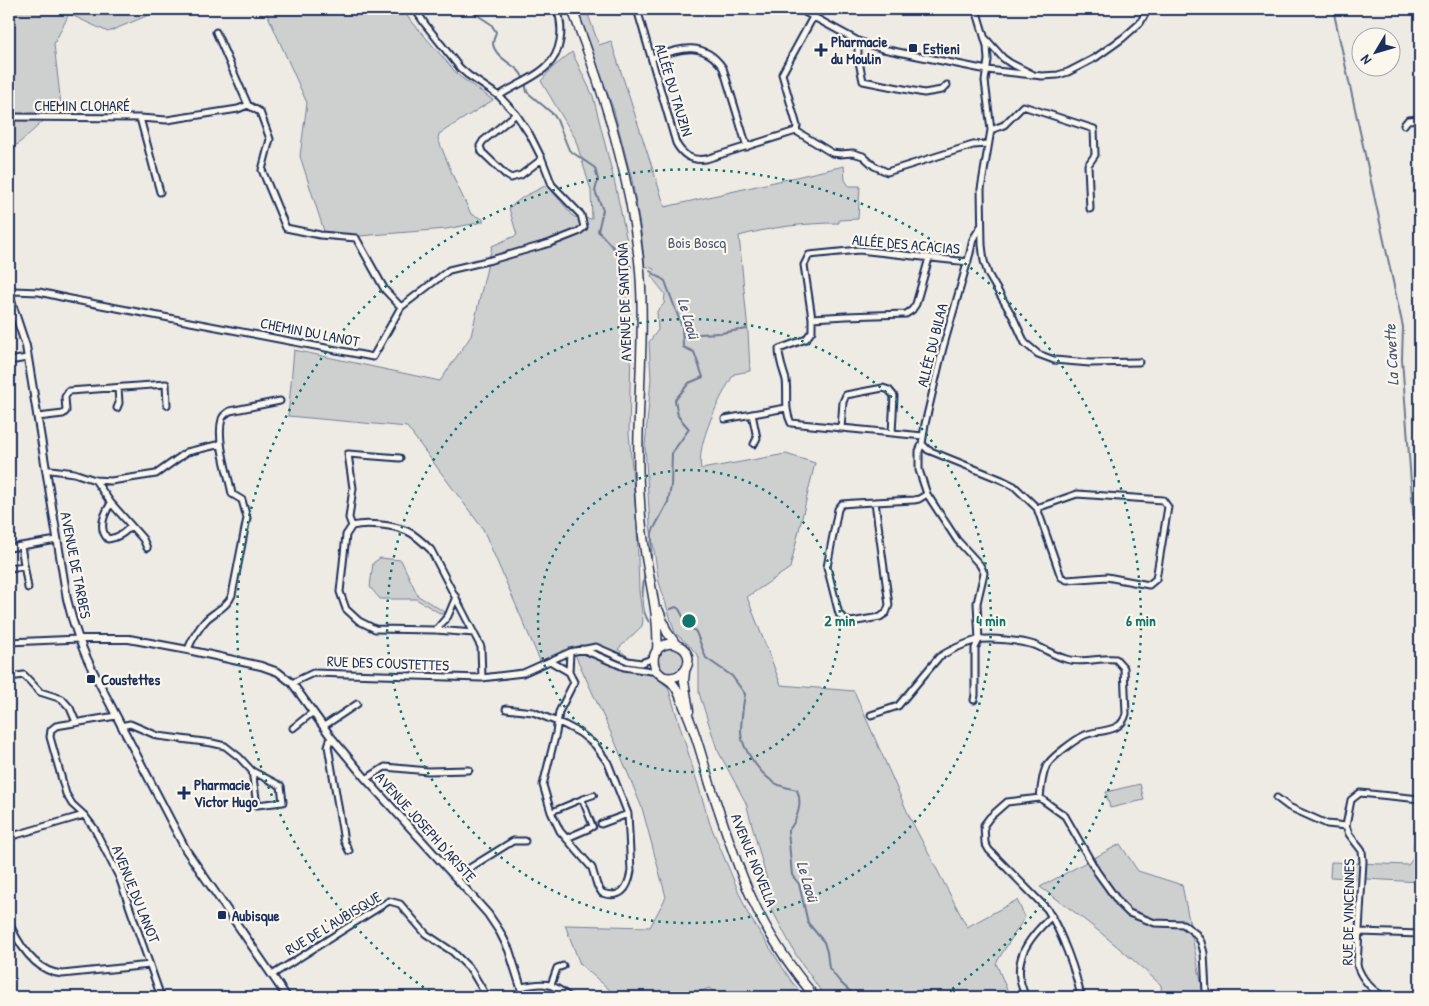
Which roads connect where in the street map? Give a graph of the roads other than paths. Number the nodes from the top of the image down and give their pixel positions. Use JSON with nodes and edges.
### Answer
{"nodes":[{"id":1,"x":415,"y":9,"type":"edge"},
{"id":2,"x":557,"y":9,"type":"edge"},
{"id":3,"x":572,"y":9,"type":"edge"},
{"id":4,"x":637,"y":9,"type":"edge"},
{"id":5,"x":799,"y":9,"type":"edge"},
{"id":6,"x":976,"y":9,"type":"edge"},
{"id":7,"x":1148,"y":9,"type":"edge"},
{"id":8,"x":813,"y":17,"type":"junction"},
{"id":9,"x":216,"y":32,"type":"dead end"},
{"id":10,"x":984,"y":38,"type":"junction"},
{"id":11,"x":858,"y":42,"type":"junction"},
{"id":12,"x":652,"y":58,"type":"junction"},
{"id":13,"x":987,"y":70,"type":"junction"},
{"id":14,"x":1037,"y":76,"type":"junction"},
{"id":15,"x":947,"y":85,"type":"dead end"},
{"id":16,"x":499,"y":96,"type":"junction"},
{"id":17,"x":248,"y":105,"type":"junction"},
{"id":18,"x":516,"y":114,"type":"junction"},
{"id":19,"x":9,"y":117,"type":"edge"},
{"id":20,"x":140,"y":118,"type":"junction"},
{"id":21,"x":1420,"y":118,"type":"edge"},
{"id":22,"x":1404,"y":125,"type":"dead end"},
{"id":23,"x":991,"y":130,"type":"junction"},
{"id":24,"x":796,"y":131,"type":"junction"},
{"id":25,"x":988,"y":144,"type":"junction"},
{"id":26,"x":747,"y":147,"type":"junction"},
{"id":27,"x":542,"y":160,"type":"junction"},
{"id":28,"x":160,"y":192,"type":"dead end"},
{"id":29,"x":1090,"y":209,"type":"dead end"},
{"id":30,"x":981,"y":226,"type":"junction"},
{"id":31,"x":982,"y":245,"type":"junction"},
{"id":32,"x":970,"y":253,"type":"junction"},
{"id":33,"x":930,"y":258,"type":"junction"},
{"id":34,"x":968,"y":262,"type":"junction"},
{"id":35,"x":9,"y":294,"type":"edge"},
{"id":36,"x":401,"y":306,"type":"junction"},
{"id":37,"x":812,"y":318,"type":"junction"},
{"id":38,"x":28,"y":358,"type":"junction"},
{"id":39,"x":9,"y":361,"type":"edge"},
{"id":40,"x":1139,"y":362,"type":"dead end"},
{"id":41,"x":118,"y":388,"type":"junction"},
{"id":42,"x":280,"y":401,"type":"dead end"},
{"id":43,"x":167,"y":405,"type":"dead end"},
{"id":44,"x":117,"y":408,"type":"dead end"},
{"id":45,"x":786,"y":408,"type":"junction"},
{"id":46,"x":752,"y":414,"type":"junction"},
{"id":47,"x":38,"y":417,"type":"junction"},
{"id":48,"x":725,"y":419,"type":"dead end"},
{"id":49,"x":841,"y":429,"type":"junction"},
{"id":50,"x":892,"y":433,"type":"junction"},
{"id":51,"x":923,"y":436,"type":"junction"},
{"id":52,"x":221,"y":444,"type":"junction"},
{"id":53,"x":754,"y":444,"type":"dead end"},
{"id":54,"x":922,"y":444,"type":"junction"},
{"id":55,"x":400,"y":458,"type":"dead end"},
{"id":56,"x":46,"y":470,"type":"junction"},
{"id":57,"x":95,"y":480,"type":"junction"},
{"id":58,"x":927,"y":494,"type":"junction"},
{"id":59,"x":875,"y":502,"type":"junction"},
{"id":60,"x":111,"y":503,"type":"junction"},
{"id":61,"x":1038,"y":508,"type":"junction"},
{"id":62,"x":131,"y":526,"type":"junction"},
{"id":63,"x":352,"y":526,"type":"junction"},
{"id":64,"x":58,"y":540,"type":"junction"},
{"id":65,"x":21,"y":546,"type":"junction"},
{"id":66,"x":9,"y":548,"type":"edge"},
{"id":67,"x":147,"y":548,"type":"dead end"},
{"id":68,"x":24,"y":566,"type":"junction"},
{"id":69,"x":9,"y":568,"type":"edge"},
{"id":70,"x":28,"y":588,"type":"dead end"},
{"id":71,"x":456,"y":597,"type":"junction"},
{"id":72,"x":655,"y":603,"type":"junction"},
{"id":73,"x":436,"y":630,"type":"junction"},
{"id":74,"x":474,"y":633,"type":"junction"},
{"id":75,"x":79,"y":639,"type":"junction"},
{"id":76,"x":979,"y":640,"type":"junction"},
{"id":77,"x":9,"y":642,"type":"edge"},
{"id":78,"x":676,"y":644,"type":"junction"},
{"id":79,"x":581,"y":649,"type":"junction"},
{"id":80,"x":188,"y":650,"type":"junction"},
{"id":81,"x":570,"y":652,"type":"junction"},
{"id":82,"x":655,"y":655,"type":"junction"},
{"id":83,"x":550,"y":661,"type":"junction"},
{"id":84,"x":685,"y":671,"type":"junction"},
{"id":85,"x":569,"y":672,"type":"junction"},
{"id":86,"x":662,"y":675,"type":"junction"},
{"id":87,"x":9,"y":677,"type":"edge"},
{"id":88,"x":482,"y":678,"type":"junction"},
{"id":89,"x":292,"y":683,"type":"junction"},
{"id":90,"x":974,"y":700,"type":"dead end"},
{"id":91,"x":357,"y":704,"type":"dead end"},
{"id":92,"x":506,"y":709,"type":"dead end"},
{"id":93,"x":314,"y":712,"type":"junction"},
{"id":94,"x":871,"y":715,"type":"dead end"},
{"id":95,"x":116,"y":716,"type":"junction"},
{"id":96,"x":690,"y":720,"type":"junction"},
{"id":97,"x":557,"y":721,"type":"junction"},
{"id":98,"x":76,"y":722,"type":"junction"},
{"id":99,"x":122,"y":726,"type":"junction"},
{"id":100,"x":324,"y":726,"type":"junction"},
{"id":101,"x":293,"y":728,"type":"dead end"},
{"id":102,"x":331,"y":737,"type":"junction"},
{"id":103,"x":469,"y":770,"type":"dead end"},
{"id":104,"x":252,"y":771,"type":"junction"},
{"id":105,"x":366,"y":779,"type":"junction"},
{"id":106,"x":594,"y":795,"type":"dead end"},
{"id":107,"x":1040,"y":798,"type":"junction"},
{"id":108,"x":1277,"y":798,"type":"dead end"},
{"id":109,"x":582,"y":799,"type":"junction"},
{"id":110,"x":1420,"y":799,"type":"edge"},
{"id":111,"x":551,"y":812,"type":"junction"},
{"id":112,"x":628,"y":814,"type":"junction"},
{"id":113,"x":84,"y":815,"type":"junction"},
{"id":114,"x":601,"y":824,"type":"dead end"},
{"id":115,"x":1346,"y":826,"type":"junction"},
{"id":116,"x":592,"y":828,"type":"joint"},
{"id":117,"x":9,"y":837,"type":"edge"},
{"id":118,"x":567,"y":838,"type":"junction"},
{"id":119,"x":526,"y":841,"type":"dead end"},
{"id":120,"x":349,"y":851,"type":"dead end"},
{"id":121,"x":455,"y":877,"type":"junction"},
{"id":122,"x":9,"y":916,"type":"edge"},
{"id":123,"x":1052,"y":916,"type":"junction"},
{"id":124,"x":10,"y":927,"type":"edge"},
{"id":125,"x":1360,"y":932,"type":"junction"},
{"id":126,"x":1420,"y":934,"type":"edge"},
{"id":127,"x":150,"y":965,"type":"junction"},
{"id":128,"x":563,"y":966,"type":"dead end"},
{"id":129,"x":272,"y":975,"type":"junction"},
{"id":130,"x":551,"y":985,"type":"junction"},
{"id":131,"x":521,"y":987,"type":"junction"},
{"id":132,"x":161,"y":997,"type":"edge"},
{"id":133,"x":287,"y":997,"type":"edge"},
{"id":134,"x":487,"y":997,"type":"edge"},
{"id":135,"x":524,"y":997,"type":"edge"},
{"id":136,"x":569,"y":997,"type":"edge"},
{"id":137,"x":815,"y":997,"type":"edge"},
{"id":138,"x":1026,"y":997,"type":"edge"},
{"id":139,"x":1081,"y":997,"type":"edge"},
{"id":140,"x":1208,"y":997,"type":"edge"},
{"id":141,"x":1387,"y":997,"type":"edge"}],
"edges":[{"from":1,"to":16,"type":"street","name":"CHEMIN DU LANOT"},
{"from":2,"to":16,"type":"street"},
{"from":3,"to":72,"type":"main road","name":"AVENUE DE SANTOÑA"},
{"from":4,"to":12,"type":"street","name":"ALLÉE DU TAUZIN"},
{"from":5,"to":8,"type":"street"},
{"from":6,"to":10,"type":"street"},
{"from":7,"to":14,"type":"street"},
{"from":8,"to":11,"type":"street"},
{"from":8,"to":24,"type":"street"},
{"from":9,"to":17,"type":"street"},
{"from":10,"to":13,"type":"street"},
{"from":10,"to":14,"type":"street"},
{"from":11,"to":13,"type":"street"},
{"from":11,"to":15,"type":"street"},
{"from":12,"to":26,"type":"street"},
{"from":12,"to":26,"type":"street","name":"ALLÉE DU TAUZIN"},
{"from":13,"to":14,"type":"street"},
{"from":13,"to":23,"type":"street"},
{"from":16,"to":18,"type":"street","name":"CHEMIN DU LANOT"},
{"from":17,"to":20,"type":"street"},
{"from":17,"to":36,"type":"street"},
{"from":18,"to":27,"type":"street","name":"CHEMIN DU LANOT"},
{"from":18,"to":27,"type":"street"},
{"from":19,"to":20,"type":"street","name":"CHEMIN CLOHARÉ"},
{"from":20,"to":28,"type":"street","name":"CHEMIN CLOHARÉ"},
{"from":21,"to":22,"type":"street"},
{"from":23,"to":25,"type":"street"},
{"from":23,"to":29,"type":"street"},
{"from":24,"to":25,"type":"street"},
{"from":24,"to":26,"type":"street"},
{"from":25,"to":30,"type":"street"},
{"from":27,"to":36,"type":"street","name":"CHEMIN DU LANOT"},
{"from":30,"to":31,"type":"street"},
{"from":30,"to":32,"type":"street","name":"ALLÉE DU BILAA"},
{"from":31,"to":32,"type":"street"},
{"from":31,"to":40,"type":"street"},
{"from":32,"to":34,"type":"street","name":"ALLÉE DU BILAA"},
{"from":33,"to":34,"type":"street","name":"ALLÉE DES ACACIAS"},
{"from":33,"to":37,"type":"street"},
{"from":33,"to":37,"type":"street","name":"ALLÉE DES ACACIAS"},
{"from":34,"to":51,"type":"street","name":"ALLÉE DU BILAA"},
{"from":35,"to":36,"type":"street","name":"CHEMIN DU LANOT"},
{"from":35,"to":38,"type":"street","name":"AVENUE DE TARBES"},
{"from":37,"to":45,"type":"street","name":"ALLÉE DES ACACIAS"},
{"from":38,"to":39,"type":"street"},
{"from":38,"to":47,"type":"street","name":"AVENUE DE TARBES"},
{"from":41,"to":43,"type":"street"},
{"from":41,"to":44,"type":"street"},
{"from":41,"to":47,"type":"street"},
{"from":42,"to":52,"type":"street"},
{"from":45,"to":46,"type":"street"},
{"from":45,"to":49,"type":"street"},
{"from":46,"to":48,"type":"street"},
{"from":46,"to":53,"type":"street"},
{"from":47,"to":56,"type":"street","name":"AVENUE DE TARBES"},
{"from":49,"to":50,"type":"street"},
{"from":49,"to":50,"type":"street"},
{"from":50,"to":51,"type":"street"},
{"from":51,"to":54,"type":"street","name":"ALLÉE DU BILAA"},
{"from":52,"to":57,"type":"street"},
{"from":52,"to":80,"type":"street"},
{"from":54,"to":58,"type":"street","name":"ALLÉE DU BILAA"},
{"from":54,"to":61,"type":"street"},
{"from":55,"to":63,"type":"street"},
{"from":56,"to":57,"type":"street"},
{"from":56,"to":64,"type":"street","name":"AVENUE DE TARBES"},
{"from":57,"to":60,"type":"street"},
{"from":58,"to":59,"type":"street"},
{"from":58,"to":76,"type":"street","name":"ALLÉE DU BILAA"},
{"from":59,"to":59,"type":"street"},
{"from":60,"to":62,"type":"street"},
{"from":60,"to":62,"type":"street"},
{"from":61,"to":61,"type":"street"},
{"from":62,"to":67,"type":"street"},
{"from":63,"to":71,"type":"street"},
{"from":63,"to":73,"type":"street"},
{"from":64,"to":65,"type":"street"},
{"from":64,"to":75,"type":"street","name":"AVENUE DE TARBES"},
{"from":65,"to":66,"type":"street"},
{"from":65,"to":68,"type":"street"},
{"from":68,"to":69,"type":"street"},
{"from":68,"to":70,"type":"street"},
{"from":71,"to":73,"type":"street"},
{"from":71,"to":74,"type":"street"},
{"from":72,"to":78,"type":"main road","name":"AVENUE DE SANTOÑA"},
{"from":72,"to":82,"type":"main road","name":"AVENUE DE SANTOÑA"},
{"from":73,"to":74,"type":"street"},
{"from":74,"to":88,"type":"street"},
{"from":75,"to":77,"type":"street"},
{"from":75,"to":80,"type":"street"},
{"from":75,"to":95,"type":"street","name":"AVENUE DE TARBES"},
{"from":76,"to":90,"type":"street"},
{"from":76,"to":94,"type":"street"},
{"from":76,"to":107,"type":"street"},
{"from":78,"to":82,"type":"main road"},
{"from":78,"to":84,"type":"main road"},
{"from":79,"to":81,"type":"street","name":"RUE DES COUSTETTES"},
{"from":79,"to":82,"type":"street","name":"RUE DES COUSTETTES"},
{"from":79,"to":86,"type":"street"},
{"from":80,"to":89,"type":"street"},
{"from":81,"to":83,"type":"street","name":"RUE DES COUSTETTES"},
{"from":81,"to":85,"type":"street"},
{"from":82,"to":86,"type":"main road"},
{"from":83,"to":85,"type":"street"},
{"from":83,"to":88,"type":"street","name":"RUE DES COUSTETTES"},
{"from":84,"to":86,"type":"main road"},
{"from":84,"to":96,"type":"main road","name":"AVENUE NOVELLA"},
{"from":85,"to":97,"type":"street"},
{"from":86,"to":96,"type":"main road","name":"AVENUE NOVELLA"},
{"from":87,"to":98,"type":"street"},
{"from":88,"to":89,"type":"street","name":"RUE DES COUSTETTES"},
{"from":89,"to":93,"type":"street","name":"AVENUE JOSEPH D'ARISTE"},
{"from":91,"to":100,"type":"street"},
{"from":92,"to":97,"type":"street"},
{"from":93,"to":100,"type":"street","name":"AVENUE JOSEPH D'ARISTE"},
{"from":93,"to":101,"type":"street"},
{"from":95,"to":98,"type":"street","name":"AVENUE DU LANOT"},
{"from":95,"to":99,"type":"street","name":"AVENUE DE TARBES"},
{"from":96,"to":137,"type":"main road","name":"AVENUE NOVELLA"},
{"from":97,"to":111,"type":"street"},
{"from":97,"to":112,"type":"street"},
{"from":98,"to":113,"type":"street","name":"AVENUE DU LANOT"},
{"from":99,"to":104,"type":"street"},
{"from":99,"to":129,"type":"street","name":"AVENUE DE TARBES"},
{"from":100,"to":102,"type":"street","name":"AVENUE JOSEPH D'ARISTE"},
{"from":102,"to":105,"type":"street","name":"AVENUE JOSEPH D'ARISTE"},
{"from":102,"to":120,"type":"street"},
{"from":103,"to":105,"type":"street"},
{"from":104,"to":104,"type":"street"},
{"from":105,"to":121,"type":"street","name":"AVENUE JOSEPH D'ARISTE"},
{"from":106,"to":109,"type":"street"},
{"from":107,"to":123,"type":"street"},
{"from":107,"to":140,"type":"street"},
{"from":108,"to":115,"type":"street"},
{"from":109,"to":111,"type":"street"},
{"from":109,"to":116,"type":"street"},
{"from":110,"to":115,"type":"street"},
{"from":111,"to":118,"type":"street"},
{"from":112,"to":114,"type":"street"},
{"from":112,"to":118,"type":"street"},
{"from":113,"to":117,"type":"street"},
{"from":113,"to":127,"type":"street","name":"AVENUE DU LANOT"},
{"from":115,"to":125,"type":"street","name":"RUE DE VINCENNES"},
{"from":116,"to":118,"type":"street"},
{"from":119,"to":121,"type":"street"},
{"from":121,"to":131,"type":"street","name":"AVENUE JOSEPH D'ARISTE"},
{"from":122,"to":124,"type":"street"},
{"from":123,"to":138,"type":"street"},
{"from":123,"to":139,"type":"street"},
{"from":124,"to":127,"type":"street"},
{"from":125,"to":126,"type":"street"},
{"from":125,"to":141,"type":"street","name":"RUE DE VINCENNES"},
{"from":127,"to":132,"type":"street","name":"AVENUE DU LANOT"},
{"from":128,"to":130,"type":"street"},
{"from":129,"to":133,"type":"street","name":"AVENUE DE TARBES"},
{"from":129,"to":134,"type":"street","name":"RUE DE L'AUBISQUE"},
{"from":130,"to":131,"type":"street"},
{"from":130,"to":136,"type":"street"},
{"from":131,"to":135,"type":"street","name":"AVENUE JOSEPH D'ARISTE"}]}
